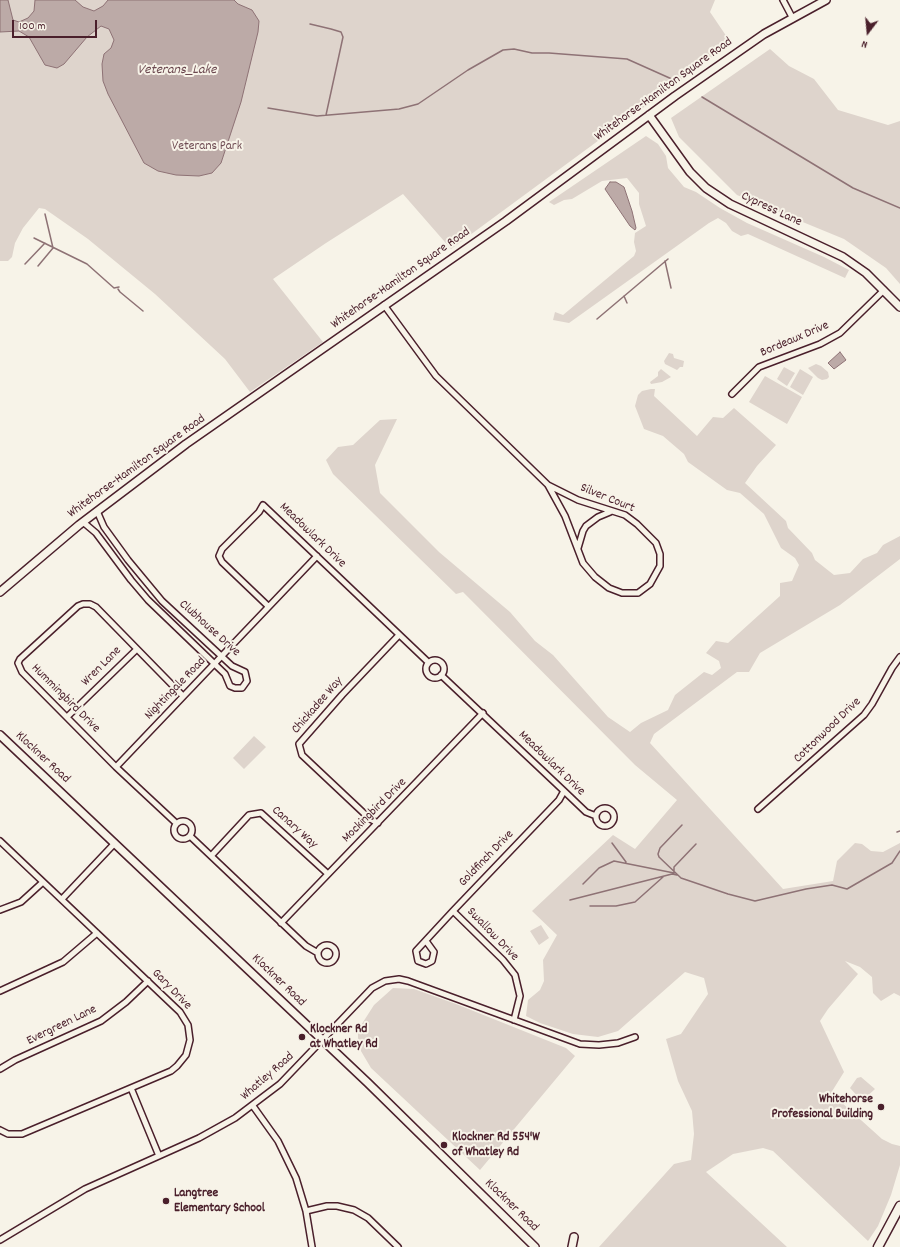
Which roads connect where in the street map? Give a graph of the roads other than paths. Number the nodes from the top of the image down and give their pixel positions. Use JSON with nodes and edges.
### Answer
{"nodes":[{"id":1,"x":783,"y":0,"type":"edge"},
{"id":2,"x":826,"y":0,"type":"edge"},
{"id":3,"x":792,"y":17,"type":"junction"},
{"id":4,"x":649,"y":115,"type":"junction"},
{"id":5,"x":884,"y":290,"type":"junction"},
{"id":6,"x":384,"y":305,"type":"junction"},
{"id":7,"x":900,"y":307,"type":"edge"},
{"id":8,"x":732,"y":394,"type":"dead end"},
{"id":9,"x":548,"y":485,"type":"junction"},
{"id":10,"x":97,"y":511,"type":"junction"},
{"id":11,"x":611,"y":512,"type":"junction"},
{"id":12,"x":83,"y":522,"type":"junction"},
{"id":13,"x":118,"y":548,"type":"junction"},
{"id":14,"x":578,"y":549,"type":"junction"},
{"id":15,"x":110,"y":554,"type":"junction"},
{"id":16,"x":317,"y":556,"type":"junction"},
{"id":17,"x":133,"y":567,"type":"junction"},
{"id":18,"x":125,"y":573,"type":"junction"},
{"id":19,"x":0,"y":592,"type":"edge"},
{"id":20,"x":268,"y":606,"type":"junction"},
{"id":21,"x":399,"y":635,"type":"junction"},
{"id":22,"x":136,"y":650,"type":"junction"},
{"id":23,"x":221,"y":656,"type":"junction"},
{"id":24,"x":900,"y":657,"type":"edge"},
{"id":25,"x":428,"y":662,"type":"junction"},
{"id":26,"x":214,"y":664,"type":"junction"},
{"id":27,"x":441,"y":675,"type":"junction"},
{"id":28,"x":183,"y":696,"type":"junction"},
{"id":29,"x":483,"y":713,"type":"junction"},
{"id":30,"x":67,"y":717,"type":"junction"},
{"id":31,"x":0,"y":735,"type":"edge"},
{"id":32,"x":116,"y":767,"type":"junction"},
{"id":33,"x":564,"y":791,"type":"junction"},
{"id":34,"x":758,"y":809,"type":"dead end"},
{"id":35,"x":596,"y":816,"type":"dead end"},
{"id":36,"x":176,"y":823,"type":"junction"},
{"id":37,"x":378,"y":823,"type":"junction"},
{"id":38,"x":190,"y":836,"type":"junction"},
{"id":39,"x":0,"y":841,"type":"edge"},
{"id":40,"x":115,"y":843,"type":"junction"},
{"id":41,"x":211,"y":856,"type":"junction"},
{"id":42,"x":328,"y":874,"type":"junction"},
{"id":43,"x":44,"y":882,"type":"junction"},
{"id":44,"x":62,"y":900,"type":"junction"},
{"id":45,"x":0,"y":910,"type":"edge"},
{"id":46,"x":453,"y":911,"type":"junction"},
{"id":47,"x":281,"y":923,"type":"junction"},
{"id":48,"x":97,"y":933,"type":"junction"},
{"id":49,"x":426,"y":941,"type":"dead end"},
{"id":50,"x":318,"y":953,"type":"dead end"},
{"id":51,"x":148,"y":981,"type":"junction"},
{"id":52,"x":0,"y":991,"type":"edge"},
{"id":53,"x":514,"y":1020,"type":"junction"},
{"id":54,"x":634,"y":1037,"type":"dead end"},
{"id":55,"x":323,"y":1041,"type":"junction"},
{"id":56,"x":0,"y":1069,"type":"edge"},
{"id":57,"x":131,"y":1088,"type":"junction"},
{"id":58,"x":253,"y":1106,"type":"junction"},
{"id":59,"x":0,"y":1130,"type":"edge"},
{"id":60,"x":159,"y":1156,"type":"junction"},
{"id":61,"x":900,"y":1206,"type":"edge"},
{"id":62,"x":306,"y":1211,"type":"junction"},
{"id":63,"x":574,"y":1238,"type":"dead end"},
{"id":64,"x":0,"y":1240,"type":"edge"},
{"id":65,"x":312,"y":1247,"type":"edge"},
{"id":66,"x":398,"y":1247,"type":"edge"},
{"id":67,"x":535,"y":1247,"type":"edge"},
{"id":68,"x":572,"y":1247,"type":"edge"},
{"id":69,"x":878,"y":1247,"type":"edge"}],
"edges":[{"from":1,"to":3,"type":"street"},
{"from":2,"to":3,"type":"street","name":"Whitehorse-Hamilton Square Road"},
{"from":3,"to":4,"type":"street","name":"Whitehorse-Hamilton Square Road"},
{"from":4,"to":5,"type":"street","name":"Cypress Lane"},
{"from":4,"to":6,"type":"street","name":"Whitehorse-Hamilton Square Road"},
{"from":5,"to":7,"type":"street","name":"Cypress Lane"},
{"from":5,"to":8,"type":"street","name":"Bordeaux Drive"},
{"from":6,"to":9,"type":"street","name":"Silver Court"},
{"from":6,"to":10,"type":"street","name":"Whitehorse-Hamilton Square Road"},
{"from":9,"to":11,"type":"street","name":"Silver Court"},
{"from":9,"to":14,"type":"street","name":"Silver Court"},
{"from":10,"to":12,"type":"street","name":"Whitehorse-Hamilton Square Road"},
{"from":10,"to":13,"type":"street","name":"Clubhouse Drive"},
{"from":11,"to":14,"type":"street"},
{"from":11,"to":14,"type":"street","name":"Silver Court"},
{"from":12,"to":15,"type":"street","name":"Clubhouse Drive"},
{"from":12,"to":19,"type":"street","name":"Whitehorse-Hamilton Square Road"},
{"from":13,"to":15,"type":"street"},
{"from":13,"to":17,"type":"street","name":"Clubhouse Drive"},
{"from":15,"to":18,"type":"street","name":"Clubhouse Drive"},
{"from":16,"to":20,"type":"street","name":"Nightingale Road"},
{"from":16,"to":20,"type":"street","name":"Meadowlark Drive"},
{"from":16,"to":21,"type":"street","name":"Meadowlark Drive"},
{"from":17,"to":18,"type":"street"},
{"from":17,"to":23,"type":"street","name":"Clubhouse Drive"},
{"from":18,"to":26,"type":"street","name":"Clubhouse Drive"},
{"from":20,"to":23,"type":"street","name":"Nightingale Road"},
{"from":21,"to":25,"type":"street","name":"Meadowlark Drive"},
{"from":21,"to":37,"type":"street","name":"Chickadee Way"},
{"from":22,"to":28,"type":"street","name":"Hummingbird Drive"},
{"from":22,"to":30,"type":"street","name":"Wren Lane"},
{"from":22,"to":30,"type":"street","name":"Hummingbird Drive"},
{"from":23,"to":26,"type":"street","name":"Nightingale Road"},
{"from":23,"to":26,"type":"street","name":"Clubhouse Drive"},
{"from":24,"to":34,"type":"street","name":"Cottonwood Drive"},
{"from":25,"to":27,"type":"street","name":"Meadowlark Drive"},
{"from":25,"to":27,"type":"street","name":"Meadowlark Drive"},
{"from":26,"to":28,"type":"street","name":"Nightingale Road"},
{"from":27,"to":29,"type":"street","name":"Meadowlark Drive"},
{"from":28,"to":32,"type":"street","name":"Nightingale Road"},
{"from":29,"to":33,"type":"street","name":"Meadowlark Drive"},
{"from":29,"to":37,"type":"street","name":"Mockingbird Drive"},
{"from":30,"to":32,"type":"street","name":"Hummingbird Drive"},
{"from":31,"to":40,"type":"street","name":"Klockner Road"},
{"from":32,"to":36,"type":"street","name":"Hummingbird Drive"},
{"from":33,"to":35,"type":"street","name":"Meadowlark Drive"},
{"from":33,"to":46,"type":"street","name":"Goldfinch Drive"},
{"from":36,"to":38,"type":"street","name":"Hummingbird Drive"},
{"from":36,"to":38,"type":"street"},
{"from":37,"to":42,"type":"street","name":"Mockingbird Drive"},
{"from":38,"to":41,"type":"street","name":"Hummingbird Drive"},
{"from":39,"to":43,"type":"street","name":"Gary Drive"},
{"from":40,"to":44,"type":"street"},
{"from":40,"to":55,"type":"street","name":"Klockner Road"},
{"from":41,"to":42,"type":"street","name":"Canary Way"},
{"from":41,"to":47,"type":"street","name":"Hummingbird Drive"},
{"from":42,"to":47,"type":"street","name":"Mockingbird Drive"},
{"from":43,"to":44,"type":"street","name":"Gary Drive"},
{"from":43,"to":45,"type":"street"},
{"from":44,"to":48,"type":"street","name":"Gary Drive"},
{"from":46,"to":49,"type":"street","name":"Goldfinch Drive"},
{"from":46,"to":53,"type":"street","name":"Swallow Drive"},
{"from":47,"to":50,"type":"street","name":"Hummingbird Drive"},
{"from":48,"to":51,"type":"street","name":"Gary Drive"},
{"from":48,"to":52,"type":"street"},
{"from":51,"to":56,"type":"street","name":"Evergreen Lane"},
{"from":51,"to":57,"type":"street","name":"Gary Drive"},
{"from":53,"to":54,"type":"street","name":"Whatley Road"},
{"from":53,"to":55,"type":"street","name":"Whatley Road"},
{"from":55,"to":58,"type":"street","name":"Whatley Road"},
{"from":55,"to":67,"type":"street","name":"Klockner Road"},
{"from":57,"to":59,"type":"street","name":"Gary Drive"},
{"from":57,"to":60,"type":"street"},
{"from":58,"to":60,"type":"street","name":"Whatley Road"},
{"from":58,"to":62,"type":"street"},
{"from":60,"to":64,"type":"street","name":"Whatley Road"},
{"from":61,"to":69,"type":"main road"},
{"from":62,"to":65,"type":"street"},
{"from":62,"to":66,"type":"street"},
{"from":63,"to":68,"type":"street"}]}
